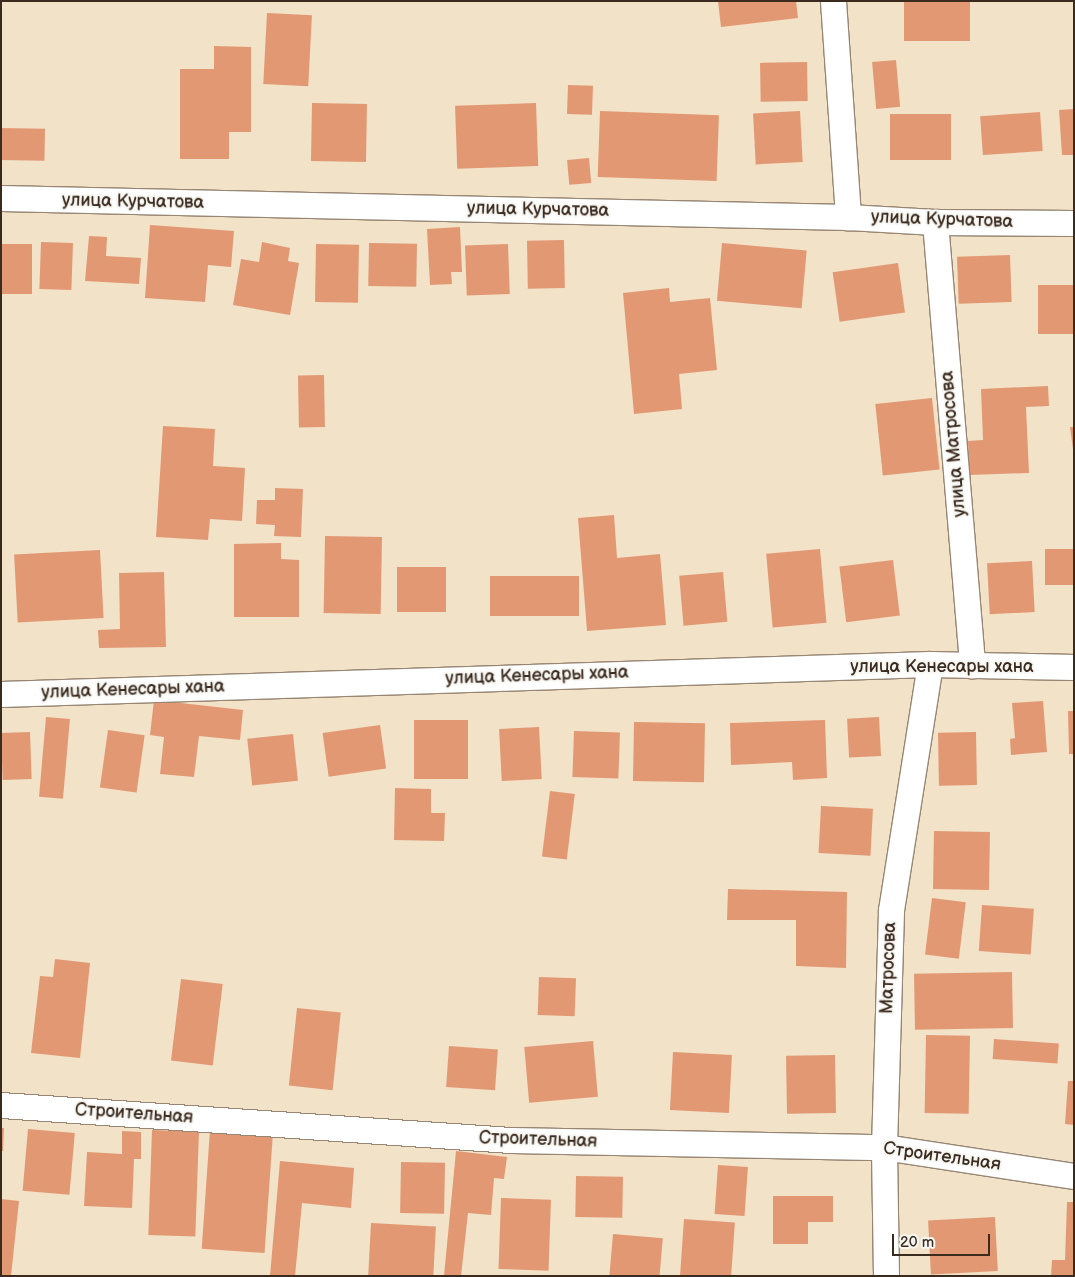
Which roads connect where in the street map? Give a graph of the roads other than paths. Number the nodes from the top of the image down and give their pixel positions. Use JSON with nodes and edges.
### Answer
{"nodes":[{"id":1,"x":833,"y":1,"type":"edge"},
{"id":2,"x":1,"y":198,"type":"edge"},
{"id":3,"x":848,"y":217,"type":"junction"},
{"id":4,"x":935,"y":222,"type":"junction"},
{"id":5,"x":1074,"y":223,"type":"edge"},
{"id":6,"x":930,"y":664,"type":"junction"},
{"id":7,"x":972,"y":665,"type":"junction"},
{"id":8,"x":1074,"y":667,"type":"edge"},
{"id":9,"x":1,"y":694,"type":"edge"},
{"id":10,"x":1,"y":1105,"type":"edge"},
{"id":11,"x":884,"y":1148,"type":"junction"},
{"id":12,"x":1074,"y":1176,"type":"edge"},
{"id":13,"x":886,"y":1276,"type":"edge"}],
"edges":[{"from":1,"to":3,"type":"street"},
{"from":2,"to":3,"type":"street","name":"улица Курчатова"},
{"from":3,"to":4,"type":"street","name":"улица Курчатова"},
{"from":4,"to":5,"type":"street","name":"улица Курчатова"},
{"from":4,"to":7,"type":"street","name":"улица Матросова"},
{"from":6,"to":7,"type":"street","name":"улица Кенесары хана"},
{"from":6,"to":9,"type":"street","name":"улица Кенесары хана"},
{"from":6,"to":11,"type":"street","name":"Матросова"},
{"from":7,"to":8,"type":"street","name":"улица Кенесары хана"},
{"from":10,"to":11,"type":"street","name":"Строительная"},
{"from":11,"to":12,"type":"street","name":"Строительная"},
{"from":11,"to":13,"type":"street","name":"Матросова"}]}
